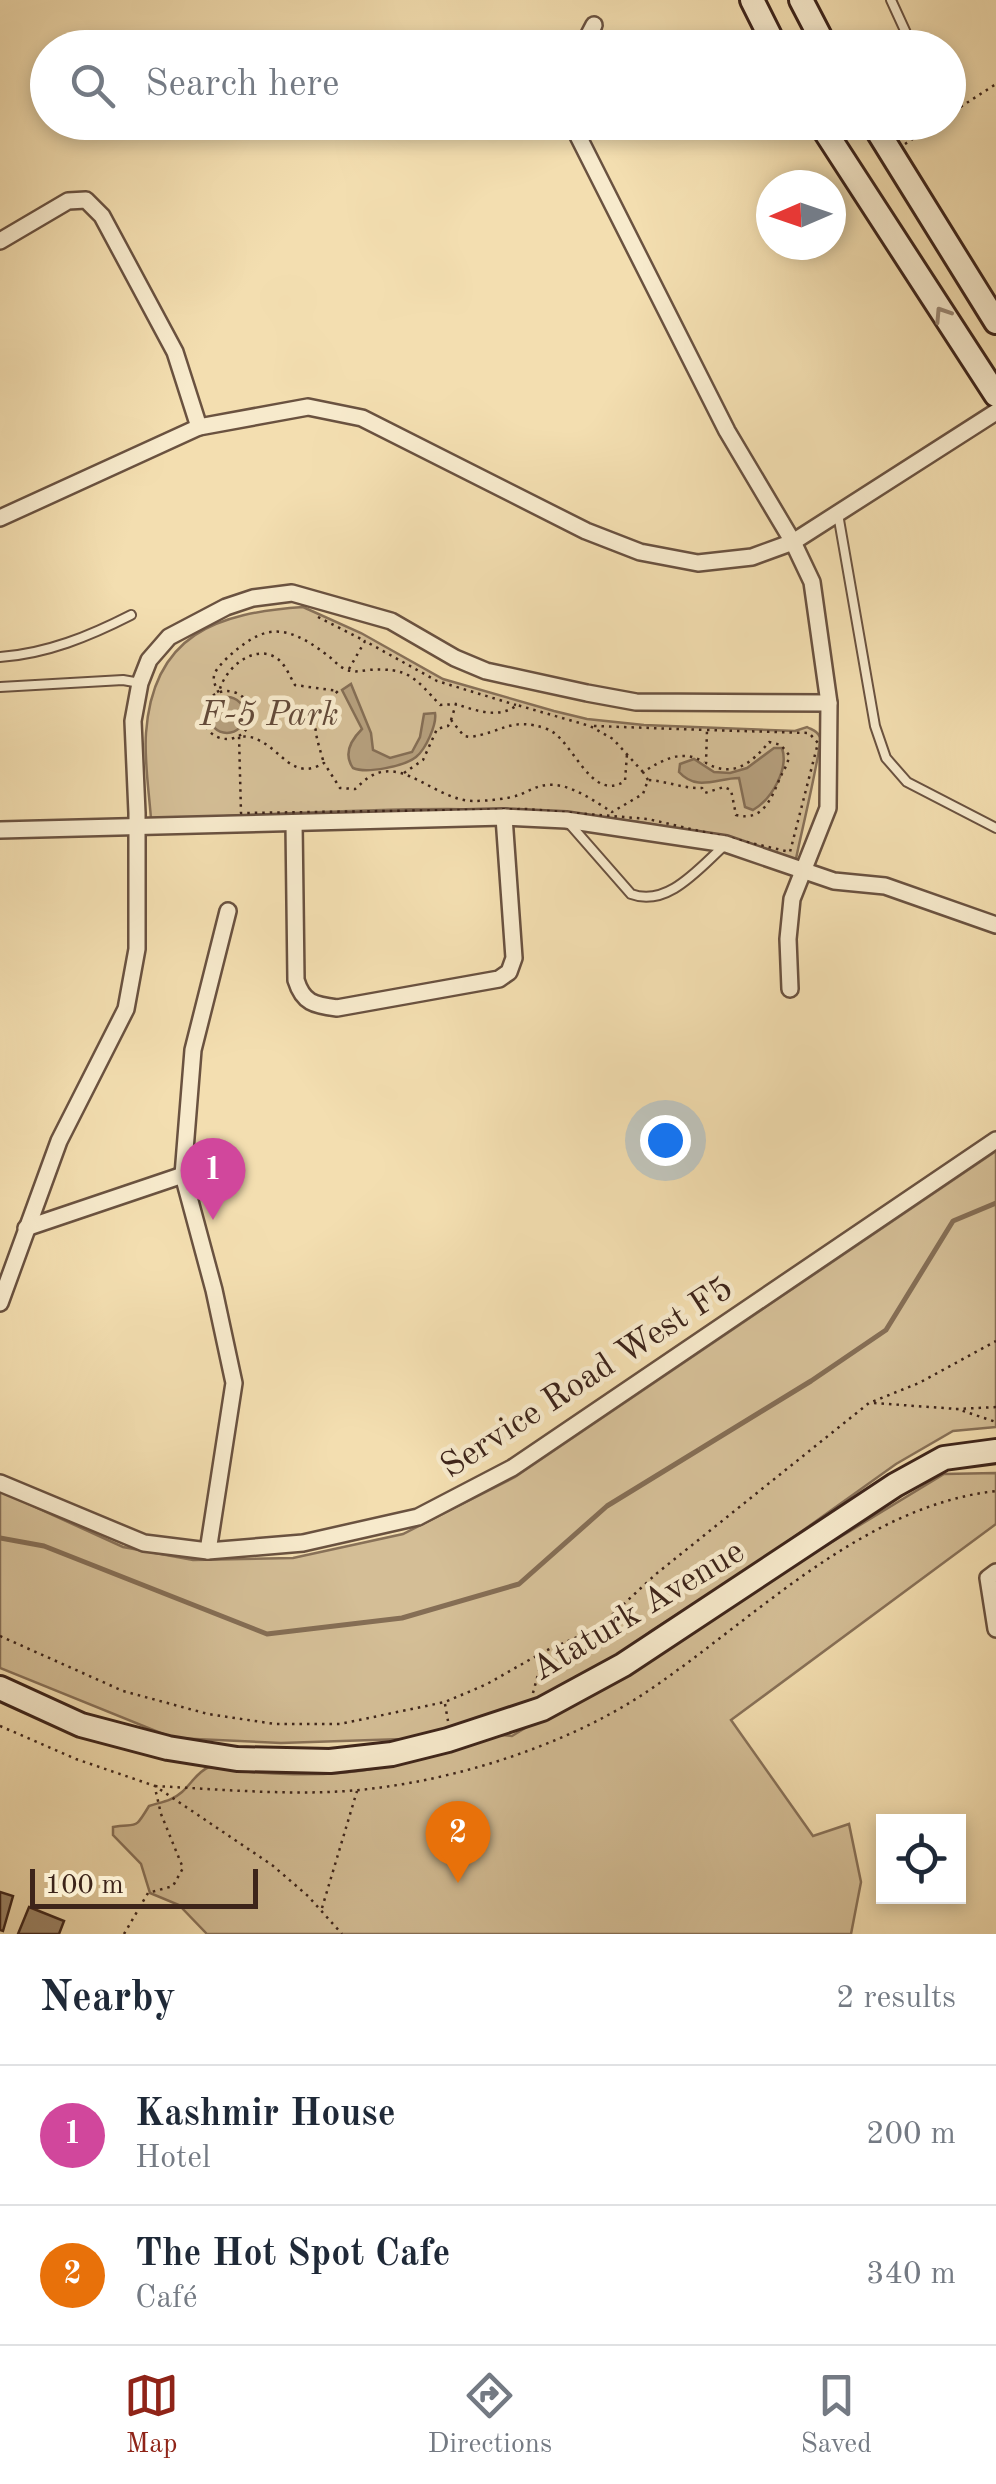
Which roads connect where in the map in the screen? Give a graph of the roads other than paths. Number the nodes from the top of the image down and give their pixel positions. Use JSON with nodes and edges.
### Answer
{"nodes":[{"id":1,"x":752,"y":0,"type":"edge"},
{"id":2,"x":800,"y":0,"type":"edge"},
{"id":3,"x":891,"y":0,"type":"edge"},
{"id":4,"x":594,"y":24,"type":"dead end"},
{"id":5,"x":591,"y":30,"type":"edge"},
{"id":6,"x":767,"y":30,"type":"edge"},
{"id":7,"x":816,"y":30,"type":"edge"},
{"id":8,"x":905,"y":30,"type":"edge"},
{"id":9,"x":580,"y":140,"type":"edge"},
{"id":10,"x":831,"y":140,"type":"edge"},
{"id":11,"x":883,"y":140,"type":"edge"},
{"id":12,"x":0,"y":240,"type":"edge"},
{"id":13,"x":996,"y":322,"type":"edge"},
{"id":14,"x":996,"y":395,"type":"edge"},
{"id":15,"x":996,"y":412,"type":"edge"},
{"id":16,"x":199,"y":427,"type":"junction"},
{"id":17,"x":838,"y":514,"type":"junction"},
{"id":18,"x":0,"y":518,"type":"edge"},
{"id":19,"x":792,"y":542,"type":"junction"},
{"id":20,"x":130,"y":615,"type":"dead end"},
{"id":21,"x":0,"y":657,"type":"edge"},
{"id":22,"x":140,"y":683,"type":"junction"},
{"id":23,"x":0,"y":686,"type":"edge"},
{"id":24,"x":828,"y":702,"type":"junction"},
{"id":25,"x":504,"y":817,"type":"junction"},
{"id":26,"x":566,"y":820,"type":"junction"},
{"id":27,"x":294,"y":822,"type":"junction"},
{"id":28,"x":137,"y":828,"type":"junction"},
{"id":29,"x":996,"y":828,"type":"edge"},
{"id":30,"x":0,"y":830,"type":"edge"},
{"id":31,"x":726,"y":844,"type":"junction"},
{"id":32,"x":805,"y":871,"type":"junction"},
{"id":33,"x":228,"y":911,"type":"dead end"},
{"id":34,"x":996,"y":925,"type":"edge"},
{"id":35,"x":790,"y":989,"type":"dead end"},
{"id":36,"x":996,"y":1140,"type":"edge"},
{"id":37,"x":183,"y":1174,"type":"junction"},
{"id":38,"x":26,"y":1228,"type":"junction"},
{"id":39,"x":0,"y":1302,"type":"edge"},
{"id":40,"x":996,"y":1450,"type":"edge"},
{"id":41,"x":0,"y":1483,"type":"edge"},
{"id":42,"x":208,"y":1551,"type":"junction"},
{"id":43,"x":992,"y":1575,"type":"edge"},
{"id":44,"x":996,"y":1629,"type":"edge"},
{"id":45,"x":0,"y":1688,"type":"edge"}],
"edges":[{"from":1,"to":6,"type":"street"},
{"from":2,"to":7,"type":"street"},
{"from":3,"to":8,"type":"lane"},
{"from":4,"to":5,"type":"street"},
{"from":9,"to":19,"type":"street"},
{"from":14,"to":10,"type":"street","one_way":true},
{"from":11,"to":13,"type":"street"},
{"from":12,"to":16,"type":"street"},
{"from":15,"to":17,"type":"street"},
{"from":16,"to":18,"type":"street"},
{"from":16,"to":19,"type":"street"},
{"from":17,"to":19,"type":"street"},
{"from":17,"to":29,"type":"lane"},
{"from":19,"to":24,"type":"street"},
{"from":20,"to":21,"type":"lane"},
{"from":22,"to":23,"type":"lane"},
{"from":22,"to":24,"type":"street"},
{"from":22,"to":28,"type":"street"},
{"from":24,"to":32,"type":"street"},
{"from":25,"to":26,"type":"street"},
{"from":25,"to":27,"type":"street"},
{"from":25,"to":27,"type":"street"},
{"from":26,"to":31,"type":"street"},
{"from":26,"to":31,"type":"lane"},
{"from":27,"to":28,"type":"street"},
{"from":28,"to":30,"type":"street"},
{"from":28,"to":38,"type":"street"},
{"from":31,"to":32,"type":"street"},
{"from":32,"to":34,"type":"street"},
{"from":32,"to":35,"type":"street"},
{"from":33,"to":37,"type":"street"},
{"from":36,"to":42,"type":"street","name":"Service Road West F5"},
{"from":37,"to":38,"type":"street"},
{"from":37,"to":42,"type":"street"},
{"from":38,"to":39,"type":"street"},
{"from":40,"to":45,"type":"street","name":"Ataturk Avenue"},
{"from":41,"to":42,"type":"street","name":"Service Road West F5"},
{"from":43,"to":44,"type":"street"}]}
